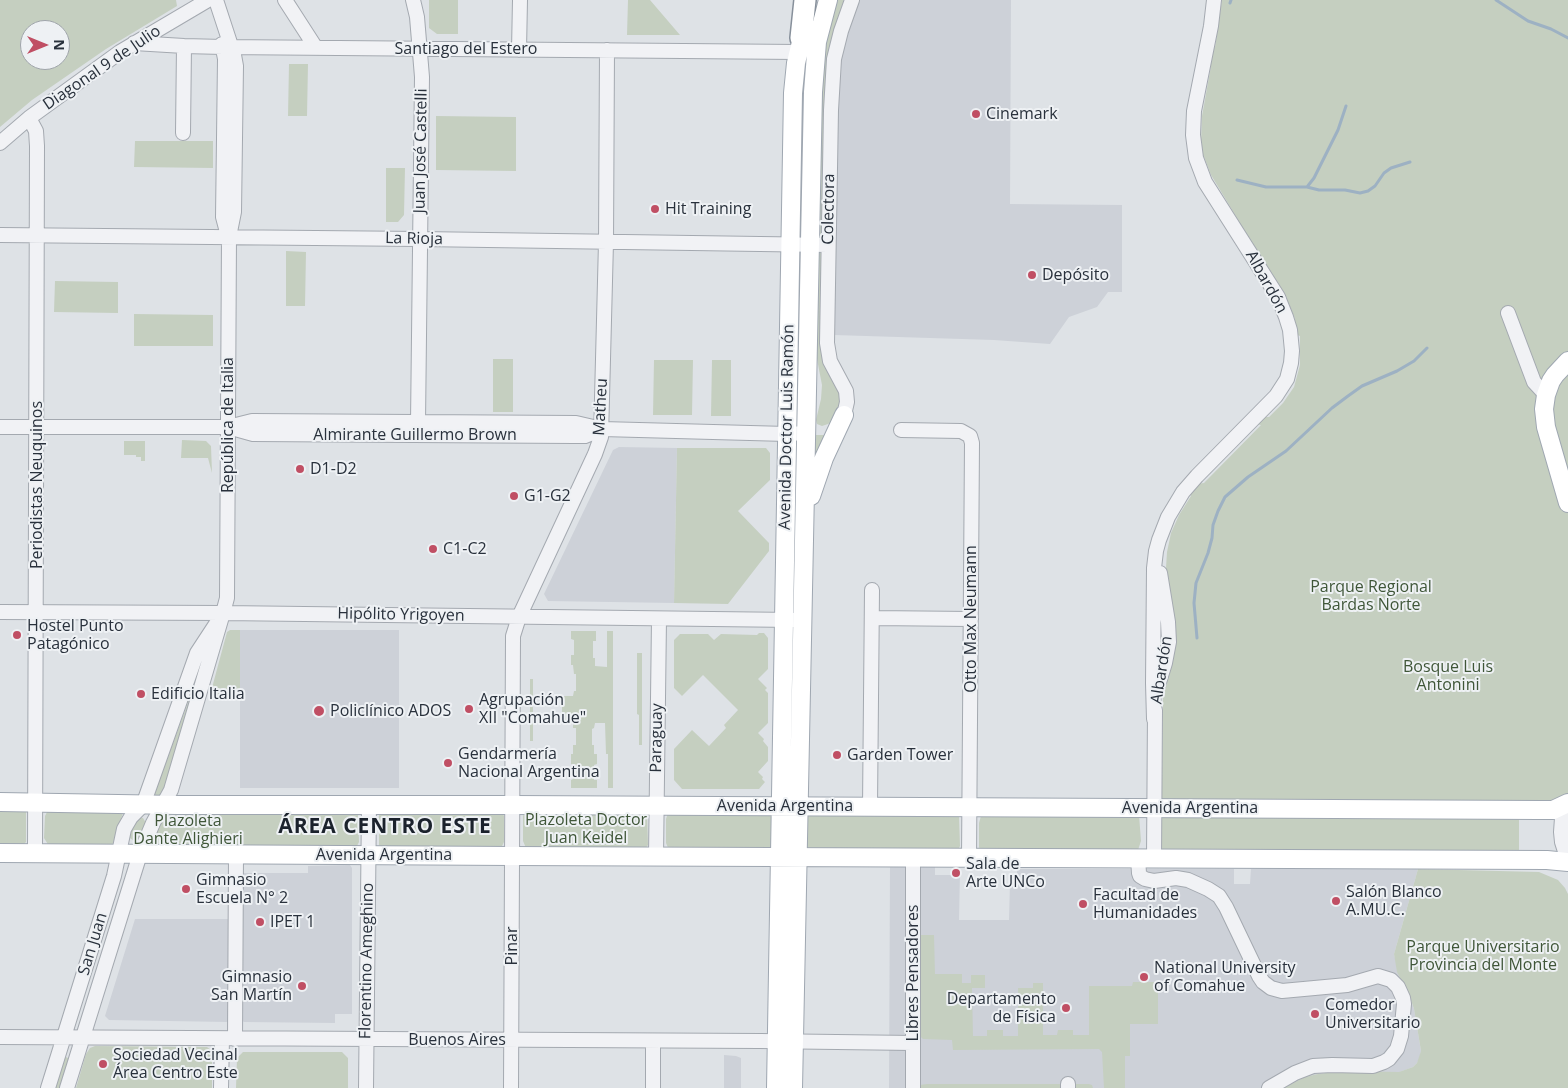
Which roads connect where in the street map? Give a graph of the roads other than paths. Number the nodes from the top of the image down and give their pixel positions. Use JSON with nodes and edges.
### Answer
{"nodes":[{"id":1,"x":209,"y":0,"type":"edge"},
{"id":2,"x":216,"y":0,"type":"edge"},
{"id":3,"x":285,"y":0,"type":"edge"},
{"id":4,"x":413,"y":0,"type":"edge"},
{"id":5,"x":520,"y":0,"type":"edge"},
{"id":6,"x":806,"y":0,"type":"edge"},
{"id":7,"x":814,"y":0,"type":"edge"},
{"id":8,"x":828,"y":0,"type":"edge"},
{"id":9,"x":852,"y":0,"type":"edge"},
{"id":10,"x":1214,"y":0,"type":"edge"},
{"id":11,"x":134,"y":43,"type":"junction"},
{"id":12,"x":800,"y":45,"type":"junction"},
{"id":13,"x":184,"y":46,"type":"junction"},
{"id":14,"x":227,"y":47,"type":"junction"},
{"id":15,"x":316,"y":48,"type":"junction"},
{"id":16,"x":420,"y":49,"type":"junction"},
{"id":17,"x":519,"y":50,"type":"junction"},
{"id":18,"x":607,"y":50,"type":"junction"},
{"id":19,"x":29,"y":118,"type":"junction"},
{"id":20,"x":183,"y":133,"type":"dead end"},
{"id":21,"x":0,"y":143,"type":"edge"},
{"id":22,"x":0,"y":235,"type":"edge"},
{"id":23,"x":37,"y":235,"type":"junction"},
{"id":24,"x":229,"y":237,"type":"junction"},
{"id":25,"x":420,"y":238,"type":"junction"},
{"id":26,"x":606,"y":242,"type":"junction"},
{"id":27,"x":790,"y":245,"type":"junction"},
{"id":28,"x":810,"y":245,"type":"junction"},
{"id":29,"x":828,"y":245,"type":"junction"},
{"id":30,"x":1508,"y":313,"type":"dead end"},
{"id":31,"x":1568,"y":361,"type":"edge"},
{"id":32,"x":1546,"y":395,"type":"junction"},
{"id":33,"x":844,"y":415,"type":"junction"},
{"id":34,"x":418,"y":422,"type":"junction"},
{"id":35,"x":0,"y":427,"type":"edge"},
{"id":36,"x":37,"y":427,"type":"junction"},
{"id":37,"x":228,"y":427,"type":"junction"},
{"id":38,"x":602,"y":429,"type":"junction"},
{"id":39,"x":901,"y":430,"type":"dead end"},
{"id":40,"x":807,"y":433,"type":"junction"},
{"id":41,"x":787,"y":434,"type":"junction"},
{"id":42,"x":1568,"y":503,"type":"edge"},
{"id":43,"x":804,"y":530,"type":"junction"},
{"id":44,"x":872,"y":590,"type":"dead end"},
{"id":45,"x":0,"y":612,"type":"edge"},
{"id":46,"x":36,"y":612,"type":"junction"},
{"id":47,"x":224,"y":613,"type":"junction"},
{"id":48,"x":519,"y":617,"type":"junction"},
{"id":49,"x":872,"y":618,"type":"junction"},
{"id":50,"x":658,"y":619,"type":"junction"},
{"id":51,"x":971,"y":619,"type":"junction"},
{"id":52,"x":784,"y":620,"type":"junction"},
{"id":53,"x":803,"y":620,"type":"junction"},
{"id":54,"x":171,"y":800,"type":"junction"},
{"id":55,"x":0,"y":802,"type":"edge"},
{"id":56,"x":35,"y":803,"type":"junction"},
{"id":57,"x":369,"y":804,"type":"junction"},
{"id":58,"x":513,"y":804,"type":"junction"},
{"id":59,"x":1568,"y":804,"type":"edge"},
{"id":60,"x":143,"y":805,"type":"junction"},
{"id":61,"x":657,"y":805,"type":"junction"},
{"id":62,"x":780,"y":806,"type":"junction"},
{"id":63,"x":798,"y":806,"type":"junction"},
{"id":64,"x":870,"y":807,"type":"junction"},
{"id":65,"x":970,"y":807,"type":"junction"},
{"id":66,"x":1154,"y":808,"type":"junction"},
{"id":67,"x":0,"y":853,"type":"edge"},
{"id":68,"x":35,"y":853,"type":"junction"},
{"id":69,"x":118,"y":854,"type":"junction"},
{"id":70,"x":140,"y":854,"type":"junction"},
{"id":71,"x":236,"y":854,"type":"junction"},
{"id":72,"x":368,"y":855,"type":"junction"},
{"id":73,"x":512,"y":856,"type":"junction"},
{"id":74,"x":656,"y":857,"type":"junction"},
{"id":75,"x":779,"y":857,"type":"junction"},
{"id":76,"x":798,"y":857,"type":"junction"},
{"id":77,"x":913,"y":858,"type":"junction"},
{"id":78,"x":969,"y":858,"type":"junction"},
{"id":79,"x":1146,"y":858,"type":"junction"},
{"id":80,"x":1547,"y":860,"type":"junction"},
{"id":81,"x":1568,"y":861,"type":"edge"},
{"id":82,"x":1568,"y":869,"type":"edge"},
{"id":83,"x":0,"y":1037,"type":"edge"},
{"id":84,"x":63,"y":1038,"type":"junction"},
{"id":85,"x":82,"y":1038,"type":"junction"},
{"id":86,"x":229,"y":1039,"type":"junction"},
{"id":87,"x":366,"y":1040,"type":"junction"},
{"id":88,"x":511,"y":1040,"type":"junction"},
{"id":89,"x":653,"y":1041,"type":"junction"},
{"id":90,"x":786,"y":1041,"type":"junction"},
{"id":91,"x":913,"y":1043,"type":"junction"},
{"id":92,"x":48,"y":1088,"type":"edge"},
{"id":93,"x":67,"y":1088,"type":"edge"},
{"id":94,"x":221,"y":1088,"type":"edge"},
{"id":95,"x":366,"y":1088,"type":"edge"},
{"id":96,"x":510,"y":1088,"type":"edge"},
{"id":97,"x":653,"y":1088,"type":"edge"},
{"id":98,"x":776,"y":1088,"type":"edge"},
{"id":99,"x":793,"y":1088,"type":"edge"},
{"id":100,"x":914,"y":1088,"type":"edge"},
{"id":101,"x":1268,"y":1088,"type":"edge"}],
"edges":[{"from":1,"to":11,"type":"street","name":"Diagonal 9 de Julio"},
{"from":1,"to":14,"type":"street","name":"República de Italia"},
{"from":2,"to":14,"type":"street","name":"República de Italia"},
{"from":3,"to":15,"type":"street"},
{"from":4,"to":16,"type":"street","name":"Juan José Castelli"},
{"from":5,"to":17,"type":"street"},
{"from":6,"to":12,"type":"highway"},
{"from":7,"to":12,"type":"main road","name":"Avenida Doctor Luis Ramón"},
{"from":8,"to":28,"type":"main road","name":"Avenida Doctor Luis Ramón"},
{"from":9,"to":29,"type":"street","name":"Colectora"},
{"from":10,"to":66,"type":"street","name":"Albardón"},
{"from":11,"to":13,"type":"street","name":"Santiago del Estero"},
{"from":11,"to":19,"type":"street","name":"Diagonal 9 de Julio"},
{"from":12,"to":18,"type":"street","name":"Santiago del Estero"},
{"from":12,"to":27,"type":"main road","name":"Avenida Doctor Luis Ramón"},
{"from":13,"to":14,"type":"street","name":"Santiago del Estero"},
{"from":13,"to":20,"type":"street"},
{"from":14,"to":15,"type":"street","name":"Santiago del Estero"},
{"from":14,"to":24,"type":"street","name":"República de Italia"},
{"from":15,"to":16,"type":"street","name":"Santiago del Estero"},
{"from":16,"to":17,"type":"street","name":"Santiago del Estero"},
{"from":16,"to":25,"type":"street","name":"Juan José Castelli"},
{"from":17,"to":18,"type":"street","name":"Santiago del Estero"},
{"from":18,"to":26,"type":"street","name":"Matheu"},
{"from":19,"to":21,"type":"street","name":"Diagonal 9 de Julio"},
{"from":19,"to":23,"type":"street","name":"Periodistas Neuquinos"},
{"from":22,"to":23,"type":"street","name":"La Rioja"},
{"from":23,"to":24,"type":"street","name":"La Rioja"},
{"from":23,"to":36,"type":"street","name":"Periodistas Neuquinos"},
{"from":24,"to":25,"type":"street","name":"La Rioja"},
{"from":24,"to":37,"type":"street","name":"República de Italia"},
{"from":25,"to":26,"type":"street","name":"La Rioja"},
{"from":25,"to":34,"type":"street","name":"Juan José Castelli"},
{"from":26,"to":27,"type":"street","name":"La Rioja"},
{"from":26,"to":38,"type":"street","name":"Matheu"},
{"from":27,"to":28,"type":"street","name":"La Rioja"},
{"from":27,"to":41,"type":"main road","name":"Avenida Doctor Luis Ramón"},
{"from":28,"to":29,"type":"street","name":"La Rioja"},
{"from":28,"to":40,"type":"main road","name":"Avenida Doctor Luis Ramón"},
{"from":29,"to":33,"type":"street","name":"Colectora"},
{"from":30,"to":32,"type":"street"},
{"from":31,"to":32,"type":"main road"},
{"from":32,"to":42,"type":"main road"},
{"from":33,"to":40,"type":"main road"},
{"from":33,"to":43,"type":"main road"},
{"from":34,"to":37,"type":"street","name":"Almirante Guillermo Brown"},
{"from":34,"to":38,"type":"street","name":"Almirante Guillermo Brown"},
{"from":35,"to":36,"type":"street","name":"Almirante Guillermo Brown"},
{"from":36,"to":37,"type":"street","name":"Almirante Guillermo Brown"},
{"from":36,"to":46,"type":"street","name":"Periodistas Neuquinos"},
{"from":37,"to":38,"type":"street","name":"Almirante Guillermo Brown"},
{"from":37,"to":47,"type":"street","name":"República de Italia"},
{"from":38,"to":41,"type":"street","name":"Almirante Guillermo Brown"},
{"from":38,"to":48,"type":"street","name":"Matheu"},
{"from":39,"to":51,"type":"street","name":"Otto Max Neumann"},
{"from":40,"to":41,"type":"street","name":"Almirante Guillermo Brown"},
{"from":40,"to":43,"type":"main road","name":"Avenida Doctor Luis Ramón"},
{"from":41,"to":52,"type":"main road","name":"Avenida Doctor Luis Ramón"},
{"from":43,"to":53,"type":"main road","name":"Avenida Doctor Luis Ramón"},
{"from":44,"to":49,"type":"street"},
{"from":45,"to":46,"type":"street","name":"Hipólito Yrigoyen"},
{"from":46,"to":47,"type":"street","name":"Hipólito Yrigoyen"},
{"from":46,"to":56,"type":"street","name":"Periodistas Neuquinos"},
{"from":47,"to":48,"type":"street","name":"Hipólito Yrigoyen"},
{"from":47,"to":54,"type":"street","name":"República de Italia"},
{"from":47,"to":60,"type":"street","name":"República de Italia"},
{"from":48,"to":50,"type":"street","name":"Hipólito Yrigoyen"},
{"from":48,"to":58,"type":"street","name":"Matheu"},
{"from":49,"to":51,"type":"street"},
{"from":49,"to":64,"type":"street"},
{"from":50,"to":52,"type":"street","name":"Hipólito Yrigoyen"},
{"from":50,"to":61,"type":"street","name":"Paraguay"},
{"from":51,"to":65,"type":"street","name":"Otto Max Neumann"},
{"from":52,"to":53,"type":"street","name":"Hipólito Yrigoyen"},
{"from":52,"to":62,"type":"main road","name":"Avenida Doctor Luis Ramón"},
{"from":53,"to":63,"type":"main road","name":"Avenida Doctor Luis Ramón"},
{"from":54,"to":57,"type":"main road","name":"Avenida Argentina"},
{"from":54,"to":60,"type":"main road","name":"Avenida Argentina"},
{"from":54,"to":70,"type":"street","name":"República de Italia"},
{"from":55,"to":56,"type":"main road","name":"Avenida Argentina"},
{"from":56,"to":60,"type":"main road","name":"Avenida Argentina"},
{"from":56,"to":68,"type":"street","name":"Periodistas Neuquinos"},
{"from":57,"to":58,"type":"main road","name":"Avenida Argentina"},
{"from":57,"to":72,"type":"street","name":"Florentino Ameghino"},
{"from":58,"to":61,"type":"main road","name":"Avenida Argentina"},
{"from":58,"to":73,"type":"street","name":"Pinar"},
{"from":59,"to":66,"type":"main road","name":"Avenida Argentina"},
{"from":59,"to":81,"type":"street"},
{"from":60,"to":69,"type":"street","name":"San Juan"},
{"from":61,"to":62,"type":"main road","name":"Avenida Argentina"},
{"from":61,"to":74,"type":"street","name":"Paraguay"},
{"from":62,"to":63,"type":"main road","name":"Avenida Argentina"},
{"from":62,"to":75,"type":"main road","name":"Avenida Doctor Luis Ramón"},
{"from":63,"to":64,"type":"main road","name":"Avenida Argentina"},
{"from":63,"to":76,"type":"main road","name":"Avenida Doctor Luis Ramón"},
{"from":64,"to":65,"type":"main road","name":"Avenida Argentina"},
{"from":65,"to":66,"type":"main road","name":"Avenida Argentina"},
{"from":65,"to":78,"type":"street","name":"Otto Max Neumann"},
{"from":66,"to":79,"type":"street","name":"Albardón"},
{"from":67,"to":68,"type":"main road","name":"Avenida Argentina"},
{"from":68,"to":69,"type":"main road","name":"Avenida Argentina"},
{"from":69,"to":70,"type":"main road","name":"Avenida Argentina"},
{"from":69,"to":84,"type":"street","name":"San Juan"},
{"from":70,"to":71,"type":"main road","name":"Avenida Argentina"},
{"from":70,"to":85,"type":"street","name":"San Juan"},
{"from":71,"to":72,"type":"main road","name":"Avenida Argentina"},
{"from":71,"to":86,"type":"street"},
{"from":72,"to":73,"type":"main road","name":"Avenida Argentina"},
{"from":72,"to":87,"type":"street","name":"Florentino Ameghino"},
{"from":73,"to":74,"type":"main road","name":"Avenida Argentina"},
{"from":73,"to":88,"type":"street","name":"Pinar"},
{"from":74,"to":75,"type":"main road","name":"Avenida Argentina"},
{"from":75,"to":76,"type":"main road","name":"Avenida Argentina"},
{"from":75,"to":90,"type":"main road","name":"Avenida Doctor Luis Ramón"},
{"from":76,"to":77,"type":"main road","name":"Avenida Argentina"},
{"from":76,"to":90,"type":"main road","name":"Avenida Doctor Luis Ramón"},
{"from":77,"to":78,"type":"main road","name":"Avenida Argentina"},
{"from":77,"to":91,"type":"street","name":"Libres Pensadores"},
{"from":78,"to":79,"type":"main road","name":"Avenida Argentina"},
{"from":79,"to":80,"type":"main road","name":"Avenida Argentina"},
{"from":79,"to":101,"type":"street"},
{"from":80,"to":81,"type":"main road","name":"Avenida Argentina"},
{"from":80,"to":82,"type":"main road"},
{"from":83,"to":84,"type":"street","name":"Buenos Aires"},
{"from":84,"to":85,"type":"street","name":"Buenos Aires"},
{"from":84,"to":92,"type":"street","name":"San Juan"},
{"from":85,"to":86,"type":"street","name":"Buenos Aires"},
{"from":85,"to":93,"type":"street","name":"San Juan"},
{"from":86,"to":87,"type":"street","name":"Buenos Aires"},
{"from":86,"to":94,"type":"street"},
{"from":87,"to":88,"type":"street","name":"Buenos Aires"},
{"from":87,"to":95,"type":"street","name":"Florentino Ameghino"},
{"from":88,"to":89,"type":"street","name":"Buenos Aires"},
{"from":88,"to":96,"type":"street","name":"Pinar"},
{"from":89,"to":90,"type":"street","name":"Buenos Aires"},
{"from":89,"to":97,"type":"street"},
{"from":90,"to":91,"type":"street","name":"Buenos Aires"},
{"from":90,"to":98,"type":"main road"},
{"from":90,"to":99,"type":"main road"},
{"from":91,"to":100,"type":"street","name":"Libres Pensadores"}]}
